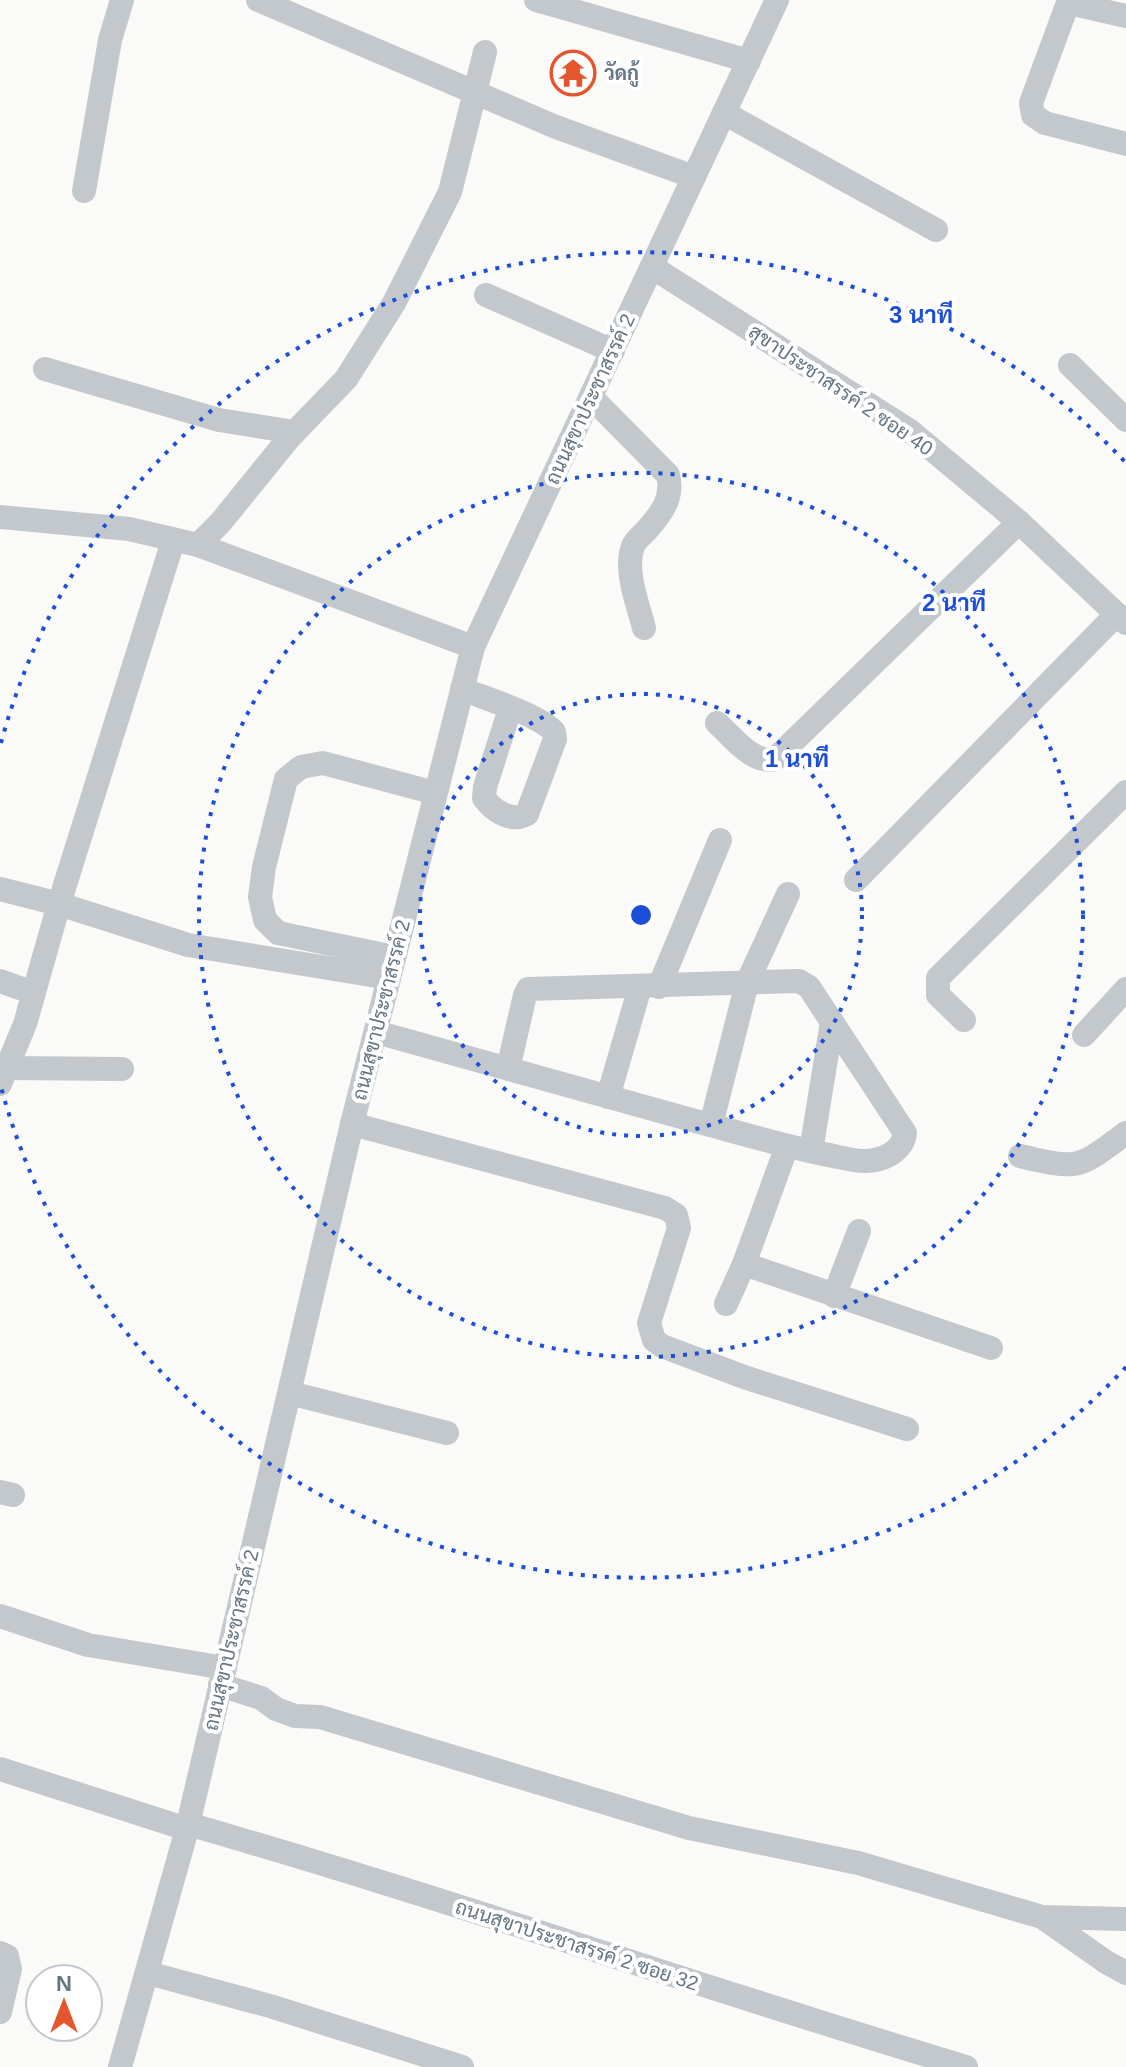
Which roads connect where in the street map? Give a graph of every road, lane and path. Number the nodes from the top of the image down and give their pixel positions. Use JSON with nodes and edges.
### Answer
{"nodes":[{"id":1,"x":122,"y":0,"type":"edge"},
{"id":2,"x":258,"y":0,"type":"edge"},
{"id":3,"x":536,"y":0,"type":"edge"},
{"id":4,"x":777,"y":0,"type":"edge"},
{"id":5,"x":1069,"y":1,"type":"edge"},
{"id":6,"x":575,"y":5,"type":"edge"},
{"id":7,"x":1126,"y":16,"type":"edge"},
{"id":8,"x":485,"y":52,"type":"dead end"},
{"id":9,"x":749,"y":61,"type":"junction"},
{"id":10,"x":475,"y":91,"type":"junction"},
{"id":11,"x":724,"y":113,"type":"junction"},
{"id":12,"x":1126,"y":144,"type":"edge"},
{"id":13,"x":694,"y":177,"type":"junction"},
{"id":14,"x":84,"y":191,"type":"dead end"},
{"id":15,"x":936,"y":230,"type":"dead end"},
{"id":16,"x":652,"y":267,"type":"junction"},
{"id":17,"x":486,"y":295,"type":"dead end"},
{"id":18,"x":613,"y":351,"type":"junction"},
{"id":19,"x":1070,"y":365,"type":"dead end"},
{"id":20,"x":45,"y":369,"type":"dead end"},
{"id":21,"x":591,"y":397,"type":"junction"},
{"id":22,"x":1126,"y":420,"type":"edge"},
{"id":23,"x":295,"y":432,"type":"junction"},
{"id":24,"x":0,"y":517,"type":"edge"},
{"id":25,"x":1019,"y":522,"type":"junction"},
{"id":26,"x":173,"y":541,"type":"junction"},
{"id":27,"x":198,"y":545,"type":"junction"},
{"id":28,"x":1121,"y":618,"type":"edge"},
{"id":29,"x":644,"y":628,"type":"dead end"},
{"id":30,"x":473,"y":647,"type":"junction"},
{"id":31,"x":462,"y":689,"type":"junction"},
{"id":32,"x":510,"y":709,"type":"dead end"},
{"id":33,"x":717,"y":723,"type":"dead end"},
{"id":34,"x":1126,"y":792,"type":"edge"},
{"id":35,"x":435,"y":793,"type":"junction"},
{"id":36,"x":720,"y":840,"type":"dead end"},
{"id":37,"x":856,"y":880,"type":"dead end"},
{"id":38,"x":0,"y":889,"type":"edge"},
{"id":39,"x":788,"y":894,"type":"dead end"},
{"id":40,"x":59,"y":904,"type":"junction"},
{"id":41,"x":392,"y":967,"type":"junction"},
{"id":42,"x":0,"y":981,"type":"edge"},
{"id":43,"x":747,"y":983,"type":"junction"},
{"id":44,"x":650,"y":987,"type":"junction"},
{"id":45,"x":1126,"y":989,"type":"edge"},
{"id":46,"x":34,"y":993,"type":"junction"},
{"id":47,"x":964,"y":1020,"type":"dead end"},
{"id":48,"x":832,"y":1022,"type":"junction"},
{"id":49,"x":376,"y":1032,"type":"junction"},
{"id":50,"x":1084,"y":1035,"type":"dead end"},
{"id":51,"x":122,"y":1069,"type":"dead end"},
{"id":52,"x":508,"y":1069,"type":"junction"},
{"id":53,"x":3,"y":1076,"type":"edge"},
{"id":54,"x":608,"y":1097,"type":"junction"},
{"id":55,"x":352,"y":1124,"type":"junction"},
{"id":56,"x":711,"y":1125,"type":"junction"},
{"id":57,"x":1126,"y":1133,"type":"edge"},
{"id":58,"x":787,"y":1146,"type":"junction"},
{"id":59,"x":811,"y":1151,"type":"junction"},
{"id":60,"x":1020,"y":1156,"type":"dead end"},
{"id":61,"x":859,"y":1231,"type":"dead end"},
{"id":62,"x":744,"y":1264,"type":"junction"},
{"id":63,"x":834,"y":1296,"type":"junction"},
{"id":64,"x":726,"y":1304,"type":"dead end"},
{"id":65,"x":991,"y":1348,"type":"dead end"},
{"id":66,"x":290,"y":1393,"type":"junction"},
{"id":67,"x":907,"y":1429,"type":"dead end"},
{"id":68,"x":447,"y":1433,"type":"dead end"},
{"id":69,"x":0,"y":1616,"type":"edge"},
{"id":70,"x":223,"y":1676,"type":"junction"},
{"id":71,"x":0,"y":1769,"type":"edge"},
{"id":72,"x":187,"y":1827,"type":"junction"},
{"id":73,"x":1042,"y":1917,"type":"junction"},
{"id":74,"x":1126,"y":1919,"type":"edge"},
{"id":75,"x":0,"y":1953,"type":"edge"},
{"id":76,"x":148,"y":1973,"type":"junction"},
{"id":77,"x":1126,"y":1973,"type":"edge"},
{"id":78,"x":0,"y":2012,"type":"edge"},
{"id":79,"x":120,"y":2067,"type":"edge"},
{"id":80,"x":462,"y":2067,"type":"edge"},
{"id":81,"x":966,"y":2067,"type":"edge"}],
"edges":[{"from":1,"to":14,"type":"street"},
{"from":2,"to":10,"type":"street"},
{"from":3,"to":6,"type":"street"},
{"from":4,"to":9,"type":"street","name":"ถนนสุขาประชาสรรค์ 2"},
{"from":5,"to":7,"type":"street"},
{"from":5,"to":12,"type":"street"},
{"from":6,"to":9,"type":"street"},
{"from":8,"to":10,"type":"street"},
{"from":9,"to":11,"type":"street","name":"ถนนสุขาประชาสรรค์ 2"},
{"from":10,"to":13,"type":"street"},
{"from":10,"to":23,"type":"street"},
{"from":11,"to":13,"type":"street","name":"ถนนสุขาประชาสรรค์ 2"},
{"from":11,"to":15,"type":"street"},
{"from":13,"to":16,"type":"street","name":"ถนนสุขาประชาสรรค์ 2"},
{"from":16,"to":18,"type":"street","name":"ถนนสุขาประชาสรรค์ 2"},
{"from":16,"to":25,"type":"street","name":"สุขาประชาสรรค์ 2 ซอย 40"},
{"from":17,"to":18,"type":"street"},
{"from":18,"to":21,"type":"street","name":"ถนนสุขาประชาสรรค์ 2"},
{"from":19,"to":22,"type":"street"},
{"from":20,"to":23,"type":"street"},
{"from":21,"to":29,"type":"street"},
{"from":21,"to":30,"type":"street","name":"ถนนสุขาประชาสรรค์ 2"},
{"from":23,"to":27,"type":"street"},
{"from":24,"to":26,"type":"street"},
{"from":25,"to":28,"type":"street","name":"สุขาประชาสรรค์ 2 ซอย 40"},
{"from":25,"to":33,"type":"street"},
{"from":26,"to":27,"type":"street"},
{"from":26,"to":40,"type":"street"},
{"from":27,"to":30,"type":"street"},
{"from":28,"to":37,"type":"street"},
{"from":30,"to":31,"type":"street","name":"ถนนสุขาประชาสรรค์ 2"},
{"from":31,"to":32,"type":"street"},
{"from":31,"to":35,"type":"street","name":"ถนนสุขาประชาสรรค์ 2"},
{"from":34,"to":47,"type":"street"},
{"from":35,"to":41,"type":"street","name":"ถนนสุขาประชาสรรค์ 2"},
{"from":35,"to":41,"type":"street"},
{"from":36,"to":44,"type":"street"},
{"from":38,"to":40,"type":"street"},
{"from":39,"to":43,"type":"street"},
{"from":40,"to":41,"type":"street"},
{"from":40,"to":46,"type":"street"},
{"from":41,"to":49,"type":"street","name":"ถนนสุขาประชาสรรค์ 2"},
{"from":42,"to":46,"type":"street"},
{"from":43,"to":44,"type":"street"},
{"from":43,"to":48,"type":"street"},
{"from":43,"to":56,"type":"street"},
{"from":44,"to":52,"type":"street"},
{"from":44,"to":54,"type":"street"},
{"from":45,"to":50,"type":"street"},
{"from":46,"to":53,"type":"street"},
{"from":48,"to":59,"type":"street"},
{"from":48,"to":59,"type":"street"},
{"from":49,"to":52,"type":"street"},
{"from":49,"to":55,"type":"street","name":"ถนนสุขาประชาสรรค์ 2"},
{"from":51,"to":53,"type":"street"},
{"from":52,"to":54,"type":"street"},
{"from":54,"to":56,"type":"street"},
{"from":55,"to":66,"type":"street","name":"ถนนสุขาประชาสรรค์ 2"},
{"from":55,"to":67,"type":"street"},
{"from":56,"to":58,"type":"street"},
{"from":57,"to":60,"type":"street"},
{"from":58,"to":59,"type":"street"},
{"from":58,"to":62,"type":"street"},
{"from":61,"to":63,"type":"street"},
{"from":62,"to":63,"type":"street"},
{"from":62,"to":64,"type":"street"},
{"from":63,"to":65,"type":"street"},
{"from":66,"to":68,"type":"street"},
{"from":66,"to":70,"type":"street","name":"ถนนสุขาประชาสรรค์ 2"},
{"from":69,"to":70,"type":"street"},
{"from":70,"to":72,"type":"street","name":"ถนนสุขาประชาสรรค์ 2"},
{"from":70,"to":73,"type":"street"},
{"from":71,"to":72,"type":"street","name":"ถนนสุขาประชาสรรค์ 2 ซอย 32"},
{"from":72,"to":76,"type":"street","name":"ถนนสุขาประชาสรรค์ 2"},
{"from":72,"to":81,"type":"street","name":"ถนนสุขาประชาสรรค์ 2 ซอย 32"},
{"from":73,"to":74,"type":"street"},
{"from":73,"to":77,"type":"street"},
{"from":75,"to":78,"type":"street"},
{"from":76,"to":79,"type":"street","name":"ถนนสุขาประชาสรรค์ 2"},
{"from":76,"to":80,"type":"street"}]}
